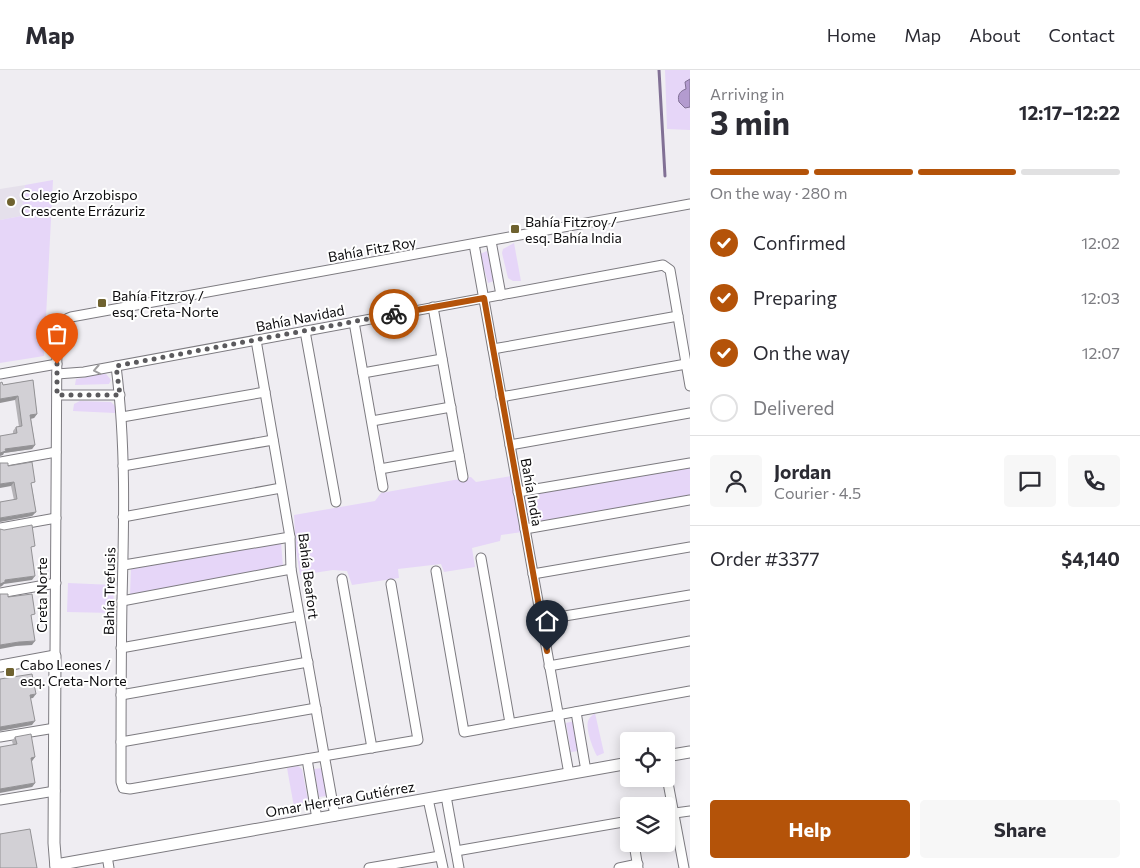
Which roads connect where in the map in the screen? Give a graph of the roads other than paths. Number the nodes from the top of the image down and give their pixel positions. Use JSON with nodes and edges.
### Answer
{"nodes":[{"id":1,"x":690,"y":204,"type":"edge"},
{"id":2,"x":492,"y":241,"type":"junction"},
{"id":3,"x":474,"y":244,"type":"junction"},
{"id":4,"x":501,"y":294,"type":"junction"},
{"id":5,"x":484,"y":298,"type":"junction"},
{"id":6,"x":434,"y":307,"type":"junction"},
{"id":7,"x":678,"y":316,"type":"junction"},
{"id":8,"x":354,"y":322,"type":"junction"},
{"id":9,"x":61,"y":323,"type":"joint"},
{"id":10,"x":305,"y":331,"type":"junction"},
{"id":11,"x":256,"y":340,"type":"junction"},
{"id":12,"x":493,"y":349,"type":"junction"},
{"id":13,"x":442,"y":360,"type":"junction"},
{"id":14,"x":57,"y":364,"type":"junction"},
{"id":15,"x":686,"y":364,"type":"junction"},
{"id":16,"x":116,"y":366,"type":"junction"},
{"id":17,"x":363,"y":373,"type":"junction"},
{"id":18,"x":0,"y":374,"type":"edge"},
{"id":19,"x":57,"y":374,"type":"junction"},
{"id":20,"x":690,"y":386,"type":"edge"},
{"id":21,"x":265,"y":392,"type":"junction"},
{"id":22,"x":57,"y":395,"type":"junction"},
{"id":23,"x":120,"y":395,"type":"junction"},
{"id":24,"x":502,"y":397,"type":"junction"},
{"id":25,"x":451,"y":408,"type":"junction"},
{"id":26,"x":690,"y":413,"type":"edge"},
{"id":27,"x":122,"y":417,"type":"junction"},
{"id":28,"x":372,"y":421,"type":"junction"},
{"id":29,"x":273,"y":440,"type":"junction"},
{"id":30,"x":510,"y":445,"type":"junction"},
{"id":31,"x":56,"y":452,"type":"junction"},
{"id":32,"x":459,"y":455,"type":"junction"},
{"id":33,"x":0,"y":462,"type":"edge"},
{"id":34,"x":690,"y":462,"type":"edge"},
{"id":35,"x":122,"y":466,"type":"junction"},
{"id":36,"x":380,"y":469,"type":"junction"},
{"id":37,"x":463,"y":477,"type":"dead end"},
{"id":38,"x":384,"y":487,"type":"dead end"},
{"id":39,"x":282,"y":488,"type":"junction"},
{"id":40,"x":518,"y":492,"type":"junction"},
{"id":41,"x":690,"y":500,"type":"edge"},
{"id":42,"x":336,"y":502,"type":"dead end"},
{"id":43,"x":123,"y":517,"type":"junction"},
{"id":44,"x":56,"y":518,"type":"junction"},
{"id":45,"x":0,"y":528,"type":"edge"},
{"id":46,"x":525,"y":528,"type":"junction"},
{"id":47,"x":290,"y":536,"type":"junction"},
{"id":48,"x":690,"y":547,"type":"edge"},
{"id":49,"x":481,"y":558,"type":"dead end"},
{"id":50,"x":124,"y":565,"type":"junction"},
{"id":51,"x":291,"y":570,"type":"junction"},
{"id":52,"x":436,"y":571,"type":"dead end"},
{"id":53,"x":533,"y":574,"type":"junction"},
{"id":54,"x":342,"y":579,"type":"dead end"},
{"id":55,"x":56,"y":583,"type":"junction"},
{"id":56,"x":391,"y":584,"type":"dead end"},
{"id":57,"x":0,"y":592,"type":"edge"},
{"id":58,"x":690,"y":595,"type":"edge"},
{"id":59,"x":122,"y":601,"type":"junction"},
{"id":60,"x":300,"y":616,"type":"junction"},
{"id":61,"x":541,"y":620,"type":"junction"},
{"id":62,"x":690,"y":642,"type":"edge"},
{"id":63,"x":122,"y":648,"type":"junction"},
{"id":64,"x":55,"y":656,"type":"junction"},
{"id":65,"x":308,"y":662,"type":"junction"},
{"id":66,"x":0,"y":666,"type":"edge"},
{"id":67,"x":549,"y":666,"type":"junction"},
{"id":68,"x":690,"y":691,"type":"edge"},
{"id":69,"x":121,"y":695,"type":"junction"},
{"id":70,"x":316,"y":708,"type":"junction"},
{"id":71,"x":576,"y":712,"type":"junction"},
{"id":72,"x":558,"y":715,"type":"junction"},
{"id":73,"x":510,"y":723,"type":"junction"},
{"id":74,"x":55,"y":728,"type":"junction"},
{"id":75,"x":0,"y":737,"type":"edge"},
{"id":76,"x":121,"y":742,"type":"junction"},
{"id":77,"x":372,"y":748,"type":"junction"},
{"id":78,"x":690,"y":752,"type":"edge"},
{"id":79,"x":675,"y":754,"type":"edge"},
{"id":80,"x":324,"y":756,"type":"junction"},
{"id":81,"x":307,"y":759,"type":"junction"},
{"id":82,"x":620,"y":765,"type":"edge"},
{"id":83,"x":586,"y":771,"type":"junction"},
{"id":84,"x":569,"y":774,"type":"junction"},
{"id":85,"x":55,"y":791,"type":"junction"},
{"id":86,"x":446,"y":796,"type":"junction"},
{"id":87,"x":428,"y":799,"type":"junction"},
{"id":88,"x":0,"y":800,"type":"edge"},
{"id":89,"x":690,"y":811,"type":"edge"},
{"id":90,"x":675,"y":813,"type":"joint"},
{"id":91,"x":335,"y":816,"type":"junction"},
{"id":92,"x":317,"y":818,"type":"junction"},
{"id":93,"x":620,"y":823,"type":"edge"},
{"id":94,"x":456,"y":851,"type":"junction"},
{"id":95,"x":635,"y":852,"type":"edge"},
{"id":96,"x":107,"y":856,"type":"junction"},
{"id":97,"x":440,"y":856,"type":"junction"},
{"id":98,"x":638,"y":866,"type":"edge"},
{"id":99,"x":56,"y":867,"type":"edge"},
{"id":100,"x":109,"y":868,"type":"edge"},
{"id":101,"x":370,"y":868,"type":"edge"},
{"id":102,"x":442,"y":868,"type":"edge"},
{"id":103,"x":459,"y":868,"type":"edge"},
{"id":104,"x":618,"y":868,"type":"edge"},
{"id":105,"x":684,"y":868,"type":"edge"}],
"edges":[{"from":1,"to":2,"type":"street","name":"Bahía Fitz Roy"},
{"from":2,"to":3,"type":"street","name":"Bahía Fitz Roy"},
{"from":2,"to":4,"type":"street"},
{"from":3,"to":5,"type":"street","name":"Bahía India"},
{"from":3,"to":9,"type":"street","name":"Bahía Fitz Roy"},
{"from":4,"to":5,"type":"street","name":"Bahía Navidad"},
{"from":4,"to":7,"type":"street","name":"Bahía Navidad"},
{"from":5,"to":6,"type":"street","name":"Bahía Navidad"},
{"from":5,"to":12,"type":"street","name":"Bahía India"},
{"from":6,"to":8,"type":"street","name":"Bahía Navidad"},
{"from":6,"to":13,"type":"street"},
{"from":7,"to":12,"type":"street"},
{"from":7,"to":15,"type":"street"},
{"from":8,"to":10,"type":"street","name":"Bahía Navidad"},
{"from":8,"to":17,"type":"street"},
{"from":9,"to":14,"type":"street","name":"Creta Norte"},
{"from":10,"to":11,"type":"street","name":"Bahía Navidad"},
{"from":10,"to":42,"type":"street"},
{"from":11,"to":16,"type":"street","name":"Bahía Navidad"},
{"from":11,"to":21,"type":"street","name":"Bahía Beafort"},
{"from":12,"to":24,"type":"street","name":"Bahía India"},
{"from":13,"to":17,"type":"street"},
{"from":13,"to":25,"type":"street"},
{"from":14,"to":18,"type":"street"},
{"from":14,"to":19,"type":"street","name":"Creta Norte"},
{"from":15,"to":20,"type":"street"},
{"from":15,"to":24,"type":"street"},
{"from":16,"to":19,"type":"street","name":"Bahía Navidad","one_way":true},
{"from":16,"to":23,"type":"street","name":"Bahía Trefusis"},
{"from":17,"to":28,"type":"street"},
{"from":19,"to":22,"type":"street","name":"Creta Norte"},
{"from":21,"to":27,"type":"street"},
{"from":21,"to":29,"type":"street","name":"Bahía Beafort"},
{"from":22,"to":23,"type":"street"},
{"from":22,"to":31,"type":"street","name":"Creta Norte"},
{"from":23,"to":27,"type":"street","name":"Bahía Trefusis"},
{"from":24,"to":30,"type":"street","name":"Bahía India"},
{"from":25,"to":28,"type":"street"},
{"from":25,"to":32,"type":"street"},
{"from":26,"to":30,"type":"street"},
{"from":27,"to":35,"type":"street","name":"Bahía Trefusis"},
{"from":28,"to":36,"type":"street"},
{"from":29,"to":35,"type":"street"},
{"from":29,"to":39,"type":"street","name":"Bahía Beafort"},
{"from":30,"to":40,"type":"street","name":"Bahía India"},
{"from":31,"to":33,"type":"street"},
{"from":31,"to":44,"type":"street","name":"Creta Norte"},
{"from":32,"to":36,"type":"street"},
{"from":32,"to":37,"type":"street"},
{"from":34,"to":40,"type":"street"},
{"from":35,"to":43,"type":"street","name":"Bahía Trefusis"},
{"from":36,"to":38,"type":"street"},
{"from":39,"to":43,"type":"street"},
{"from":39,"to":47,"type":"street","name":"Bahía Beafort"},
{"from":40,"to":46,"type":"street","name":"Bahía India"},
{"from":41,"to":46,"type":"street"},
{"from":43,"to":50,"type":"street","name":"Bahía Trefusis"},
{"from":44,"to":45,"type":"street"},
{"from":44,"to":55,"type":"street","name":"Creta Norte"},
{"from":46,"to":53,"type":"street","name":"Bahía India"},
{"from":47,"to":50,"type":"street"},
{"from":47,"to":51,"type":"street","name":"Bahía Beafort"},
{"from":48,"to":53,"type":"street"},
{"from":49,"to":73,"type":"street"},
{"from":50,"to":59,"type":"street","name":"Bahía Trefusis"},
{"from":51,"to":59,"type":"street"},
{"from":51,"to":60,"type":"street","name":"Bahía Beafort"},
{"from":52,"to":73,"type":"street"},
{"from":53,"to":61,"type":"street","name":"Bahía India"},
{"from":54,"to":77,"type":"street"},
{"from":55,"to":57,"type":"street"},
{"from":55,"to":64,"type":"street","name":"Creta Norte"},
{"from":56,"to":77,"type":"street"},
{"from":58,"to":61,"type":"street"},
{"from":59,"to":63,"type":"street","name":"Bahía Trefusis"},
{"from":60,"to":63,"type":"street"},
{"from":60,"to":65,"type":"street","name":"Bahía Beafort"},
{"from":61,"to":67,"type":"street","name":"Bahía India"},
{"from":62,"to":67,"type":"street"},
{"from":63,"to":69,"type":"street","name":"Bahía Trefusis"},
{"from":64,"to":66,"type":"street"},
{"from":64,"to":74,"type":"street","name":"Creta Norte"},
{"from":65,"to":69,"type":"street"},
{"from":65,"to":70,"type":"street","name":"Bahía Beafort"},
{"from":67,"to":72,"type":"street","name":"Bahía India"},
{"from":68,"to":71,"type":"street"},
{"from":69,"to":76,"type":"street","name":"Bahía Trefusis"},
{"from":70,"to":76,"type":"street"},
{"from":70,"to":80,"type":"street","name":"Bahía Beafort"},
{"from":71,"to":72,"type":"street"},
{"from":71,"to":83,"type":"street"},
{"from":72,"to":73,"type":"street"},
{"from":72,"to":84,"type":"street","name":"Bahía India"},
{"from":74,"to":75,"type":"street"},
{"from":74,"to":85,"type":"street","name":"Creta Norte"},
{"from":76,"to":81,"type":"street","name":"Bahía Trefusis"},
{"from":77,"to":80,"type":"street"},
{"from":78,"to":79,"type":"street"},
{"from":80,"to":81,"type":"street"},
{"from":80,"to":91,"type":"street","name":"Bahía Beafort"},
{"from":81,"to":92,"type":"street"},
{"from":82,"to":83,"type":"street","name":"Omar Herrera Gutiérrez"},
{"from":83,"to":84,"type":"street","name":"Omar Herrera Gutiérrez"},
{"from":84,"to":86,"type":"street","name":"Omar Herrera Gutiérrez"},
{"from":85,"to":88,"type":"street"},
{"from":85,"to":99,"type":"street","name":"Creta Norte"},
{"from":86,"to":87,"type":"street","name":"Omar Herrera Gutiérrez"},
{"from":86,"to":94,"type":"street"},
{"from":87,"to":91,"type":"street","name":"Omar Herrera Gutiérrez"},
{"from":87,"to":97,"type":"street"},
{"from":89,"to":90,"type":"street"},
{"from":90,"to":105,"type":"street"},
{"from":91,"to":92,"type":"street","name":"Omar Herrera Gutiérrez"},
{"from":92,"to":96,"type":"street","name":"Omar Herrera Gutiérrez"},
{"from":93,"to":94,"type":"street"},
{"from":94,"to":103,"type":"street"},
{"from":95,"to":98,"type":"street"},
{"from":96,"to":99,"type":"street","name":"Omar Herrera Gutiérrez"},
{"from":96,"to":100,"type":"street"},
{"from":97,"to":101,"type":"street"},
{"from":97,"to":102,"type":"street"},
{"from":98,"to":104,"type":"street"}]}
